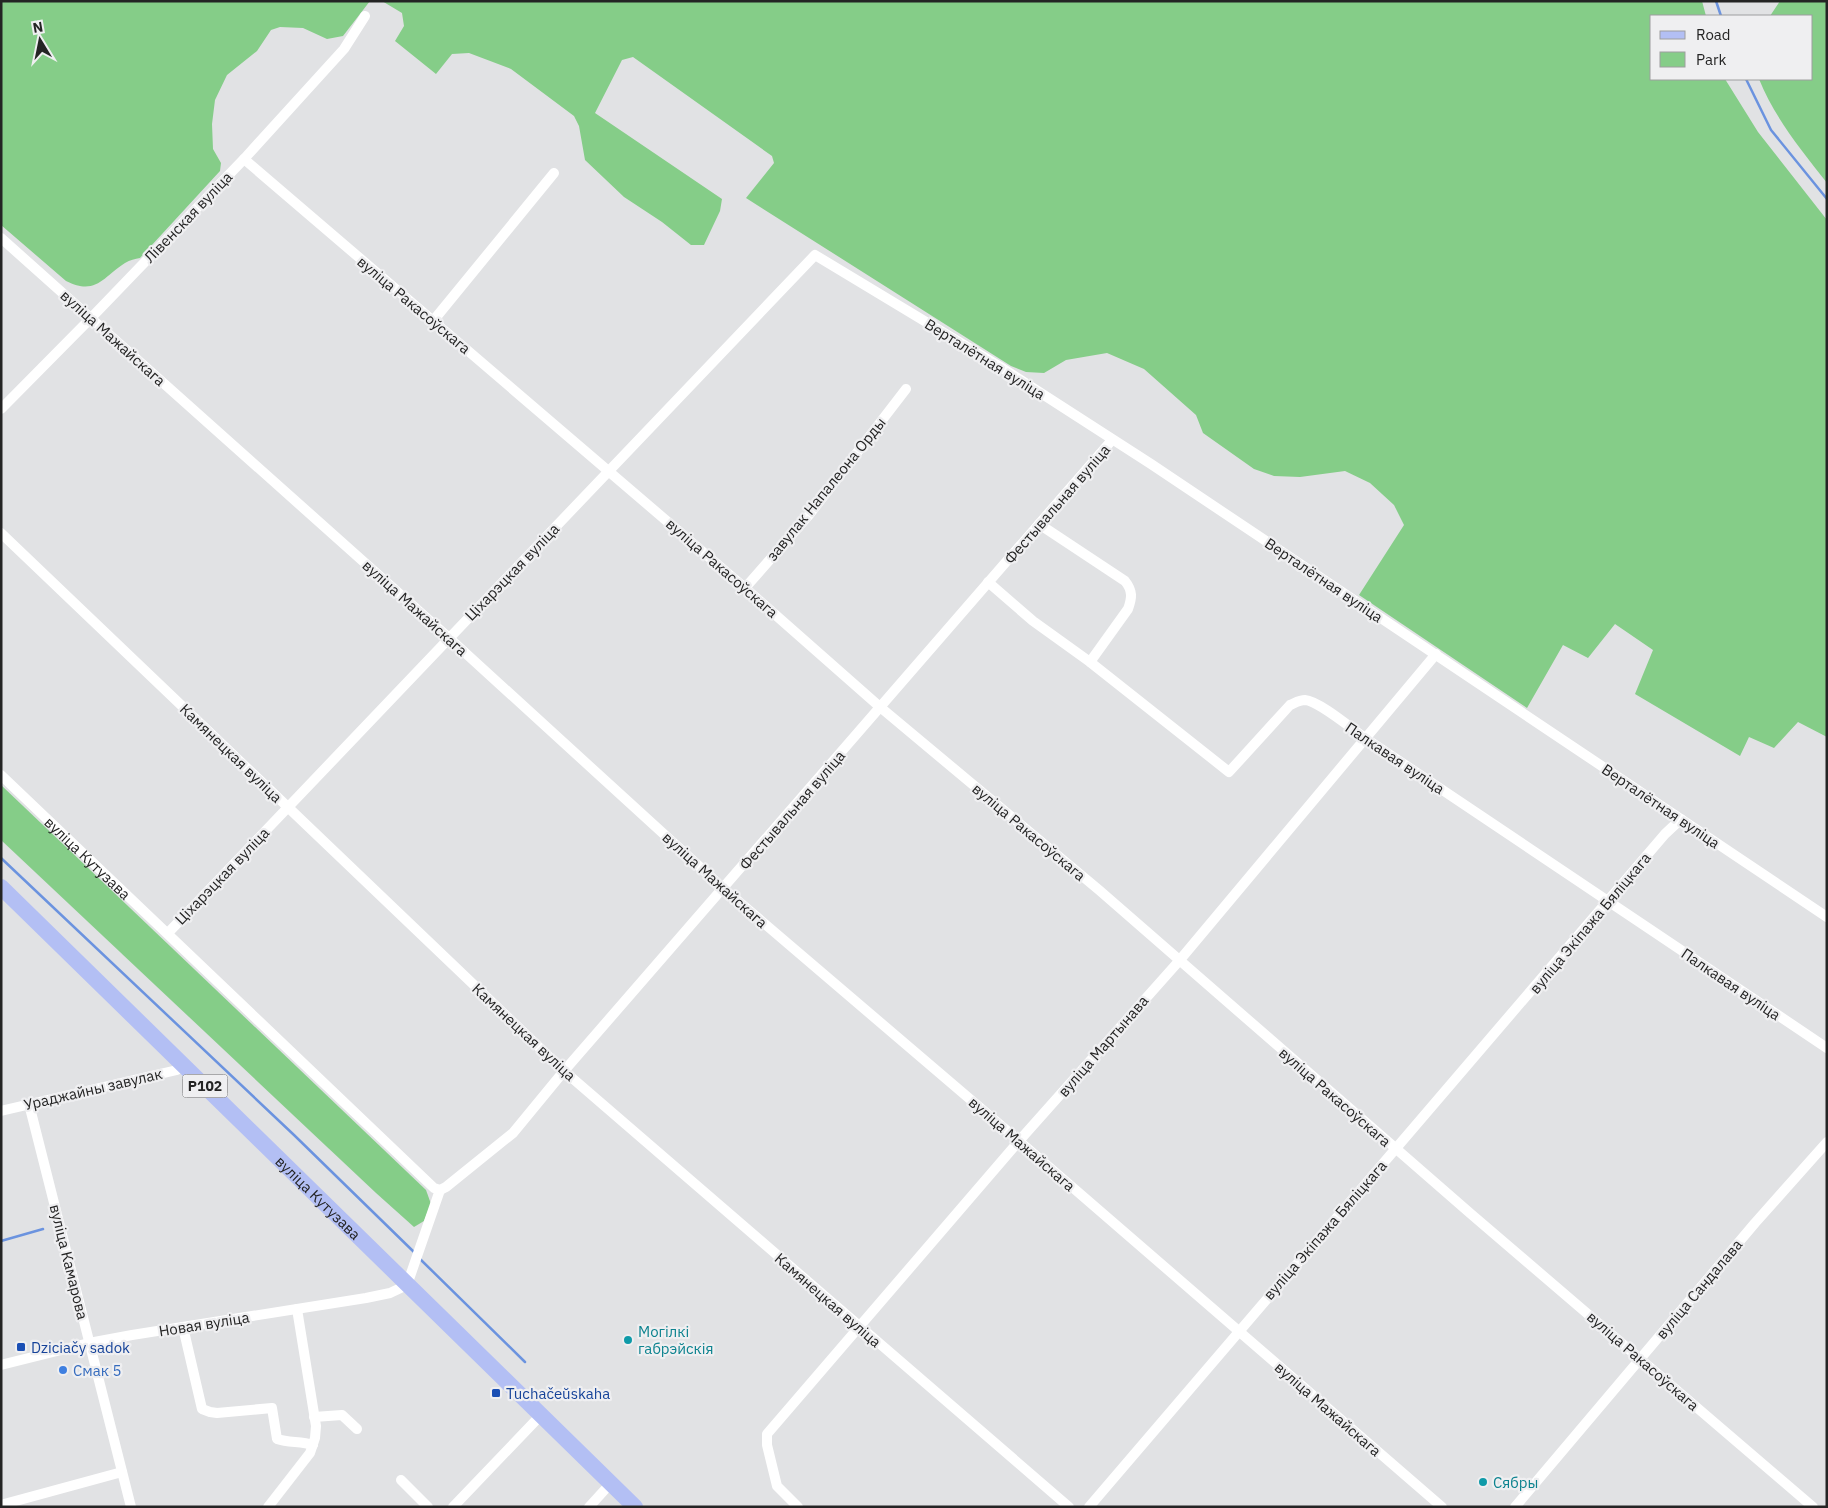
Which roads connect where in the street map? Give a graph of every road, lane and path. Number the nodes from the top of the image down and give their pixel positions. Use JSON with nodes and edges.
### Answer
{"nodes":[{"id":1,"x":365,"y":16,"type":"dead end"},
{"id":2,"x":244,"y":159,"type":"junction"},
{"id":3,"x":554,"y":173,"type":"dead end"},
{"id":4,"x":1,"y":238,"type":"edge"},
{"id":5,"x":815,"y":255,"type":"joint"},
{"id":6,"x":91,"y":318,"type":"junction"},
{"id":7,"x":433,"y":321,"type":"junction"},
{"id":8,"x":906,"y":389,"type":"dead end"},
{"id":9,"x":1,"y":409,"type":"edge"},
{"id":10,"x":1112,"y":440,"type":"junction"},
{"id":11,"x":608,"y":471,"type":"junction"},
{"id":12,"x":1040,"y":524,"type":"junction"},
{"id":13,"x":1,"y":534,"type":"edge"},
{"id":14,"x":988,"y":582,"type":"junction"},
{"id":15,"x":745,"y":588,"type":"junction"},
{"id":16,"x":449,"y":638,"type":"junction"},
{"id":17,"x":1436,"y":654,"type":"junction"},
{"id":18,"x":1090,"y":662,"type":"junction"},
{"id":19,"x":880,"y":707,"type":"junction"},
{"id":20,"x":1365,"y":738,"type":"junction"},
{"id":21,"x":1,"y":775,"type":"edge"},
{"id":22,"x":288,"y":807,"type":"junction"},
{"id":23,"x":1681,"y":819,"type":"junction"},
{"id":24,"x":1,"y":887,"type":"edge"},
{"id":25,"x":724,"y":889,"type":"junction"},
{"id":26,"x":1608,"y":902,"type":"junction"},
{"id":27,"x":1827,"y":917,"type":"edge"},
{"id":28,"x":168,"y":934,"type":"junction"},
{"id":29,"x":1178,"y":961,"type":"junction"},
{"id":30,"x":1827,"y":1048,"type":"edge"},
{"id":31,"x":183,"y":1064,"type":"junction"},
{"id":32,"x":564,"y":1071,"type":"junction"},
{"id":33,"x":29,"y":1104,"type":"junction"},
{"id":34,"x":1,"y":1111,"type":"edge"},
{"id":35,"x":1019,"y":1141,"type":"junction"},
{"id":36,"x":1827,"y":1142,"type":"edge"},
{"id":37,"x":1395,"y":1149,"type":"junction"},
{"id":38,"x":437,"y":1189,"type":"junction"},
{"id":39,"x":407,"y":1285,"type":"junction"},
{"id":40,"x":297,"y":1309,"type":"junction"},
{"id":41,"x":183,"y":1327,"type":"junction"},
{"id":42,"x":859,"y":1327,"type":"junction"},
{"id":43,"x":1238,"y":1331,"type":"junction"},
{"id":44,"x":89,"y":1343,"type":"junction"},
{"id":45,"x":1640,"y":1358,"type":"junction"},
{"id":46,"x":1,"y":1365,"type":"edge"},
{"id":47,"x":540,"y":1416,"type":"junction"},
{"id":48,"x":314,"y":1417,"type":"junction"},
{"id":49,"x":358,"y":1429,"type":"dead end"},
{"id":50,"x":313,"y":1445,"type":"junction"},
{"id":51,"x":122,"y":1472,"type":"junction"},
{"id":52,"x":401,"y":1480,"type":"dead end"},
{"id":53,"x":610,"y":1484,"type":"junction"},
{"id":54,"x":1,"y":1505,"type":"edge"},
{"id":55,"x":131,"y":1507,"type":"edge"},
{"id":56,"x":268,"y":1507,"type":"edge"},
{"id":57,"x":428,"y":1507,"type":"edge"},
{"id":58,"x":453,"y":1507,"type":"edge"},
{"id":59,"x":589,"y":1507,"type":"edge"},
{"id":60,"x":634,"y":1507,"type":"edge"},
{"id":61,"x":798,"y":1507,"type":"edge"},
{"id":62,"x":1069,"y":1507,"type":"edge"},
{"id":63,"x":1089,"y":1507,"type":"edge"},
{"id":64,"x":1442,"y":1507,"type":"edge"},
{"id":65,"x":1515,"y":1507,"type":"edge"},
{"id":66,"x":1812,"y":1507,"type":"edge"}],
"edges":[{"from":1,"to":2,"type":"street","name":"Лівенская вуліца"},
{"from":2,"to":6,"type":"street","name":"Лівенская вуліца"},
{"from":2,"to":7,"type":"street","name":"вуліца Ракасоўскага"},
{"from":3,"to":7,"type":"street"},
{"from":4,"to":6,"type":"street","name":"вуліца Мажайскага"},
{"from":5,"to":10,"type":"street","name":"Верталётная вуліца"},
{"from":5,"to":11,"type":"street","name":"Ціхарэцкая вуліца"},
{"from":6,"to":9,"type":"street","name":"Лівенская вуліца"},
{"from":6,"to":16,"type":"street","name":"вуліца Мажайскага"},
{"from":7,"to":11,"type":"street","name":"вуліца Ракасоўскага"},
{"from":8,"to":15,"type":"street","name":"завулак Напалеона Орды"},
{"from":10,"to":12,"type":"street","name":"Фестывальная вуліца"},
{"from":10,"to":17,"type":"street","name":"Верталётная вуліца"},
{"from":11,"to":15,"type":"street","name":"вуліца Ракасоўскага"},
{"from":11,"to":16,"type":"street","name":"Ціхарэцкая вуліца"},
{"from":12,"to":14,"type":"street","name":"Фестывальная вуліца"},
{"from":12,"to":18,"type":"street"},
{"from":13,"to":22,"type":"street","name":"Камянецкая вуліца"},
{"from":14,"to":18,"type":"street","name":"Палкавая вуліца"},
{"from":14,"to":19,"type":"street","name":"Фестывальная вуліца"},
{"from":15,"to":19,"type":"street","name":"вуліца Ракасоўскага"},
{"from":16,"to":22,"type":"street","name":"Ціхарэцкая вуліца"},
{"from":16,"to":25,"type":"street","name":"вуліца Мажайскага"},
{"from":17,"to":20,"type":"street","name":"вуліца Мартынава"},
{"from":17,"to":23,"type":"street","name":"Верталётная вуліца"},
{"from":18,"to":20,"type":"street","name":"Палкавая вуліца"},
{"from":19,"to":25,"type":"street","name":"Фестывальная вуліца"},
{"from":19,"to":29,"type":"street","name":"вуліца Ракасоўскага"},
{"from":20,"to":26,"type":"street","name":"Палкавая вуліца"},
{"from":20,"to":29,"type":"street","name":"вуліца Мартынава"},
{"from":21,"to":28,"type":"street","name":"вуліца Кутузава"},
{"from":22,"to":28,"type":"street","name":"Ціхарэцкая вуліца"},
{"from":22,"to":32,"type":"street","name":"Камянецкая вуліца"},
{"from":23,"to":26,"type":"street","name":"вуліца Экіпажа Бяліцкага"},
{"from":23,"to":27,"type":"street","name":"Верталётная вуліца"},
{"from":24,"to":31,"type":"main road","name":"вуліца Кутузава","number":"Р102"},
{"from":25,"to":32,"type":"street","name":"Фестывальная вуліца"},
{"from":25,"to":35,"type":"street","name":"вуліца Мажайскага"},
{"from":26,"to":30,"type":"street","name":"Палкавая вуліца"},
{"from":26,"to":37,"type":"street","name":"вуліца Экіпажа Бяліцкага"},
{"from":28,"to":38,"type":"street","name":"вуліца Кутузава"},
{"from":29,"to":35,"type":"street","name":"вуліца Мартынава"},
{"from":29,"to":37,"type":"street","name":"вуліца Ракасоўскага"},
{"from":31,"to":33,"type":"street","name":"Ураджайны завулак"},
{"from":31,"to":39,"type":"main road","name":"вуліца Кутузава","number":"Р102"},
{"from":32,"to":38,"type":"street","name":"Фестывальная вуліца"},
{"from":32,"to":42,"type":"street","name":"Камянецкая вуліца"},
{"from":33,"to":34,"type":"street","name":"Ураджайны завулак"},
{"from":33,"to":44,"type":"street","name":"вуліца Камарова"},
{"from":35,"to":42,"type":"street","name":"вуліца Мартынава"},
{"from":35,"to":43,"type":"street","name":"вуліца Мажайскага"},
{"from":36,"to":45,"type":"street","name":"вуліца Сандалава"},
{"from":37,"to":43,"type":"street","name":"вуліца Экіпажа Бяліцкага"},
{"from":37,"to":45,"type":"street","name":"вуліца Ракасоўскага"},
{"from":38,"to":39,"type":"street"},
{"from":39,"to":40,"type":"street","name":"Новая вуліца"},
{"from":39,"to":47,"type":"main road","name":"вуліца Кутузава","number":"Р102"},
{"from":40,"to":41,"type":"street","name":"Новая вуліца"},
{"from":40,"to":48,"type":"street"},
{"from":41,"to":44,"type":"street","name":"Новая вуліца"},
{"from":41,"to":50,"type":"street"},
{"from":42,"to":61,"type":"street","name":"вуліца Мартынава"},
{"from":42,"to":62,"type":"street","name":"Камянецкая вуліца"},
{"from":43,"to":63,"type":"street","name":"вуліца Экіпажа Бяліцкага"},
{"from":43,"to":64,"type":"street","name":"вуліца Мажайскага"},
{"from":44,"to":46,"type":"street","name":"Новая вуліца"},
{"from":44,"to":51,"type":"street","name":"вуліца Камарова"},
{"from":45,"to":65,"type":"street","name":"вуліца Сандалава"},
{"from":45,"to":66,"type":"street","name":"вуліца Ракасоўскага"},
{"from":47,"to":53,"type":"main road","name":"вуліца Кутузава","number":"Р102"},
{"from":47,"to":58,"type":"street"},
{"from":48,"to":49,"type":"street"},
{"from":48,"to":50,"type":"street"},
{"from":50,"to":56,"type":"street"},
{"from":51,"to":54,"type":"street"},
{"from":51,"to":55,"type":"street","name":"вуліца Камарова"},
{"from":52,"to":57,"type":"street"},
{"from":53,"to":59,"type":"street"},
{"from":53,"to":60,"type":"main road","name":"вуліца Кутузава","number":"Р102"}]}
